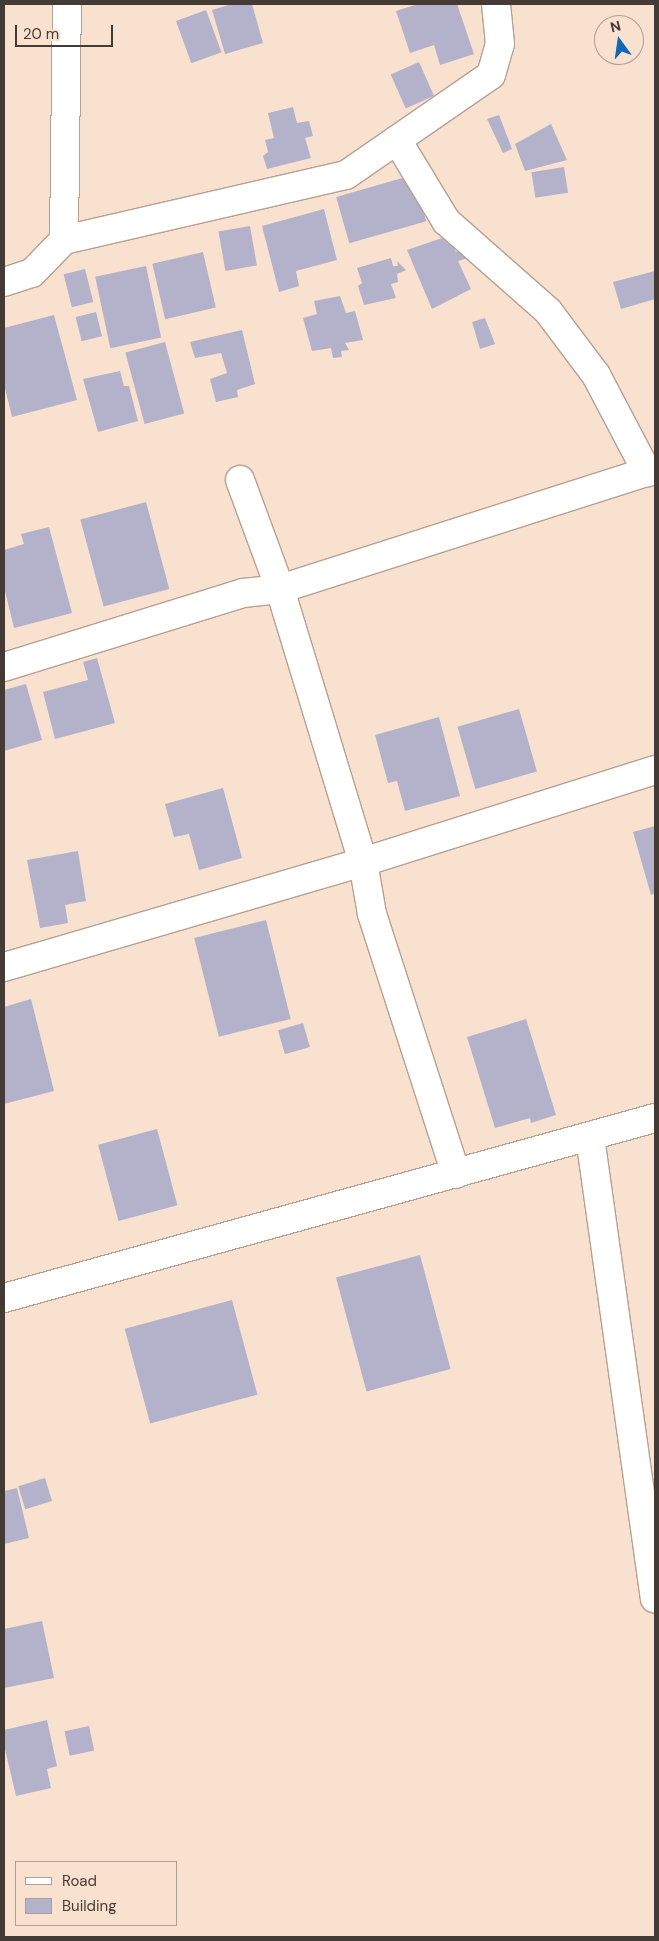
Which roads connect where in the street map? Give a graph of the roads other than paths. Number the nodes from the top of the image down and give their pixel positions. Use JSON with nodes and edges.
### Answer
{"nodes":[{"id":1,"x":67,"y":4,"type":"edge"},
{"id":2,"x":496,"y":4,"type":"edge"},
{"id":3,"x":397,"y":140,"type":"junction"},
{"id":4,"x":64,"y":240,"type":"junction"},
{"id":5,"x":4,"y":282,"type":"edge"},
{"id":6,"x":651,"y":471,"type":"edge"},
{"id":7,"x":240,"y":480,"type":"dead end"},
{"id":8,"x":280,"y":589,"type":"junction"},
{"id":9,"x":4,"y":667,"type":"edge"},
{"id":10,"x":655,"y":770,"type":"edge"},
{"id":11,"x":363,"y":862,"type":"junction"},
{"id":12,"x":4,"y":967,"type":"edge"},
{"id":13,"x":655,"y":1118,"type":"edge"},
{"id":14,"x":590,"y":1136,"type":"junction"},
{"id":15,"x":456,"y":1174,"type":"junction"},
{"id":16,"x":4,"y":1298,"type":"edge"},
{"id":17,"x":655,"y":1598,"type":"edge"}],
"edges":[{"from":1,"to":4,"type":"street"},
{"from":2,"to":3,"type":"street"},
{"from":3,"to":4,"type":"street"},
{"from":3,"to":6,"type":"street"},
{"from":4,"to":5,"type":"street"},
{"from":6,"to":8,"type":"street"},
{"from":7,"to":8,"type":"street"},
{"from":8,"to":9,"type":"street"},
{"from":8,"to":11,"type":"street"},
{"from":10,"to":11,"type":"street"},
{"from":11,"to":12,"type":"street"},
{"from":11,"to":15,"type":"street"},
{"from":13,"to":14,"type":"street"},
{"from":14,"to":15,"type":"street"},
{"from":14,"to":17,"type":"street"},
{"from":15,"to":16,"type":"street"}]}
